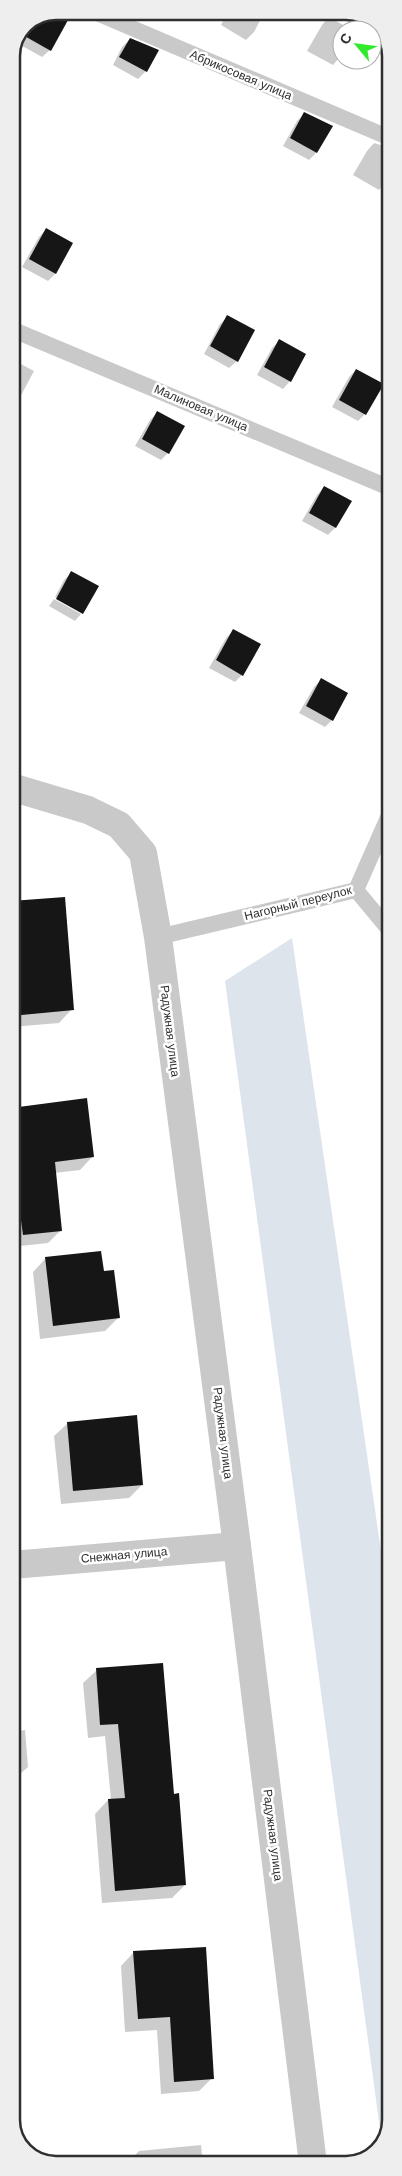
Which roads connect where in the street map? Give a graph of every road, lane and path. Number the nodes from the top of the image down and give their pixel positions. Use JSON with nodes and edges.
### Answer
{"nodes":[{"id":1,"x":113,"y":20,"type":"edge"},
{"id":2,"x":382,"y":135,"type":"edge"},
{"id":3,"x":20,"y":333,"type":"edge"},
{"id":4,"x":382,"y":485,"type":"edge"},
{"id":5,"x":20,"y":790,"type":"edge"},
{"id":6,"x":382,"y":831,"type":"edge"},
{"id":7,"x":356,"y":890,"type":"junction"},
{"id":8,"x":382,"y":922,"type":"edge"},
{"id":9,"x":158,"y":937,"type":"junction"},
{"id":10,"x":237,"y":1546,"type":"junction"},
{"id":11,"x":20,"y":1564,"type":"edge"},
{"id":12,"x":312,"y":2156,"type":"edge"}],
"edges":[{"from":1,"to":2,"type":"lane","name":"Абрикосовая улица"},
{"from":3,"to":4,"type":"lane","name":"Малиновая улица"},
{"from":5,"to":9,"type":"street","name":"Радужная улица"},
{"from":6,"to":7,"type":"lane","name":"Нагорный переулок"},
{"from":7,"to":8,"type":"lane"},
{"from":7,"to":9,"type":"lane","name":"Нагорный переулок"},
{"from":9,"to":10,"type":"street","name":"Радужная улица"},
{"from":10,"to":11,"type":"street","name":"Снежная улица"},
{"from":10,"to":12,"type":"street","name":"Радужная улица"}]}
